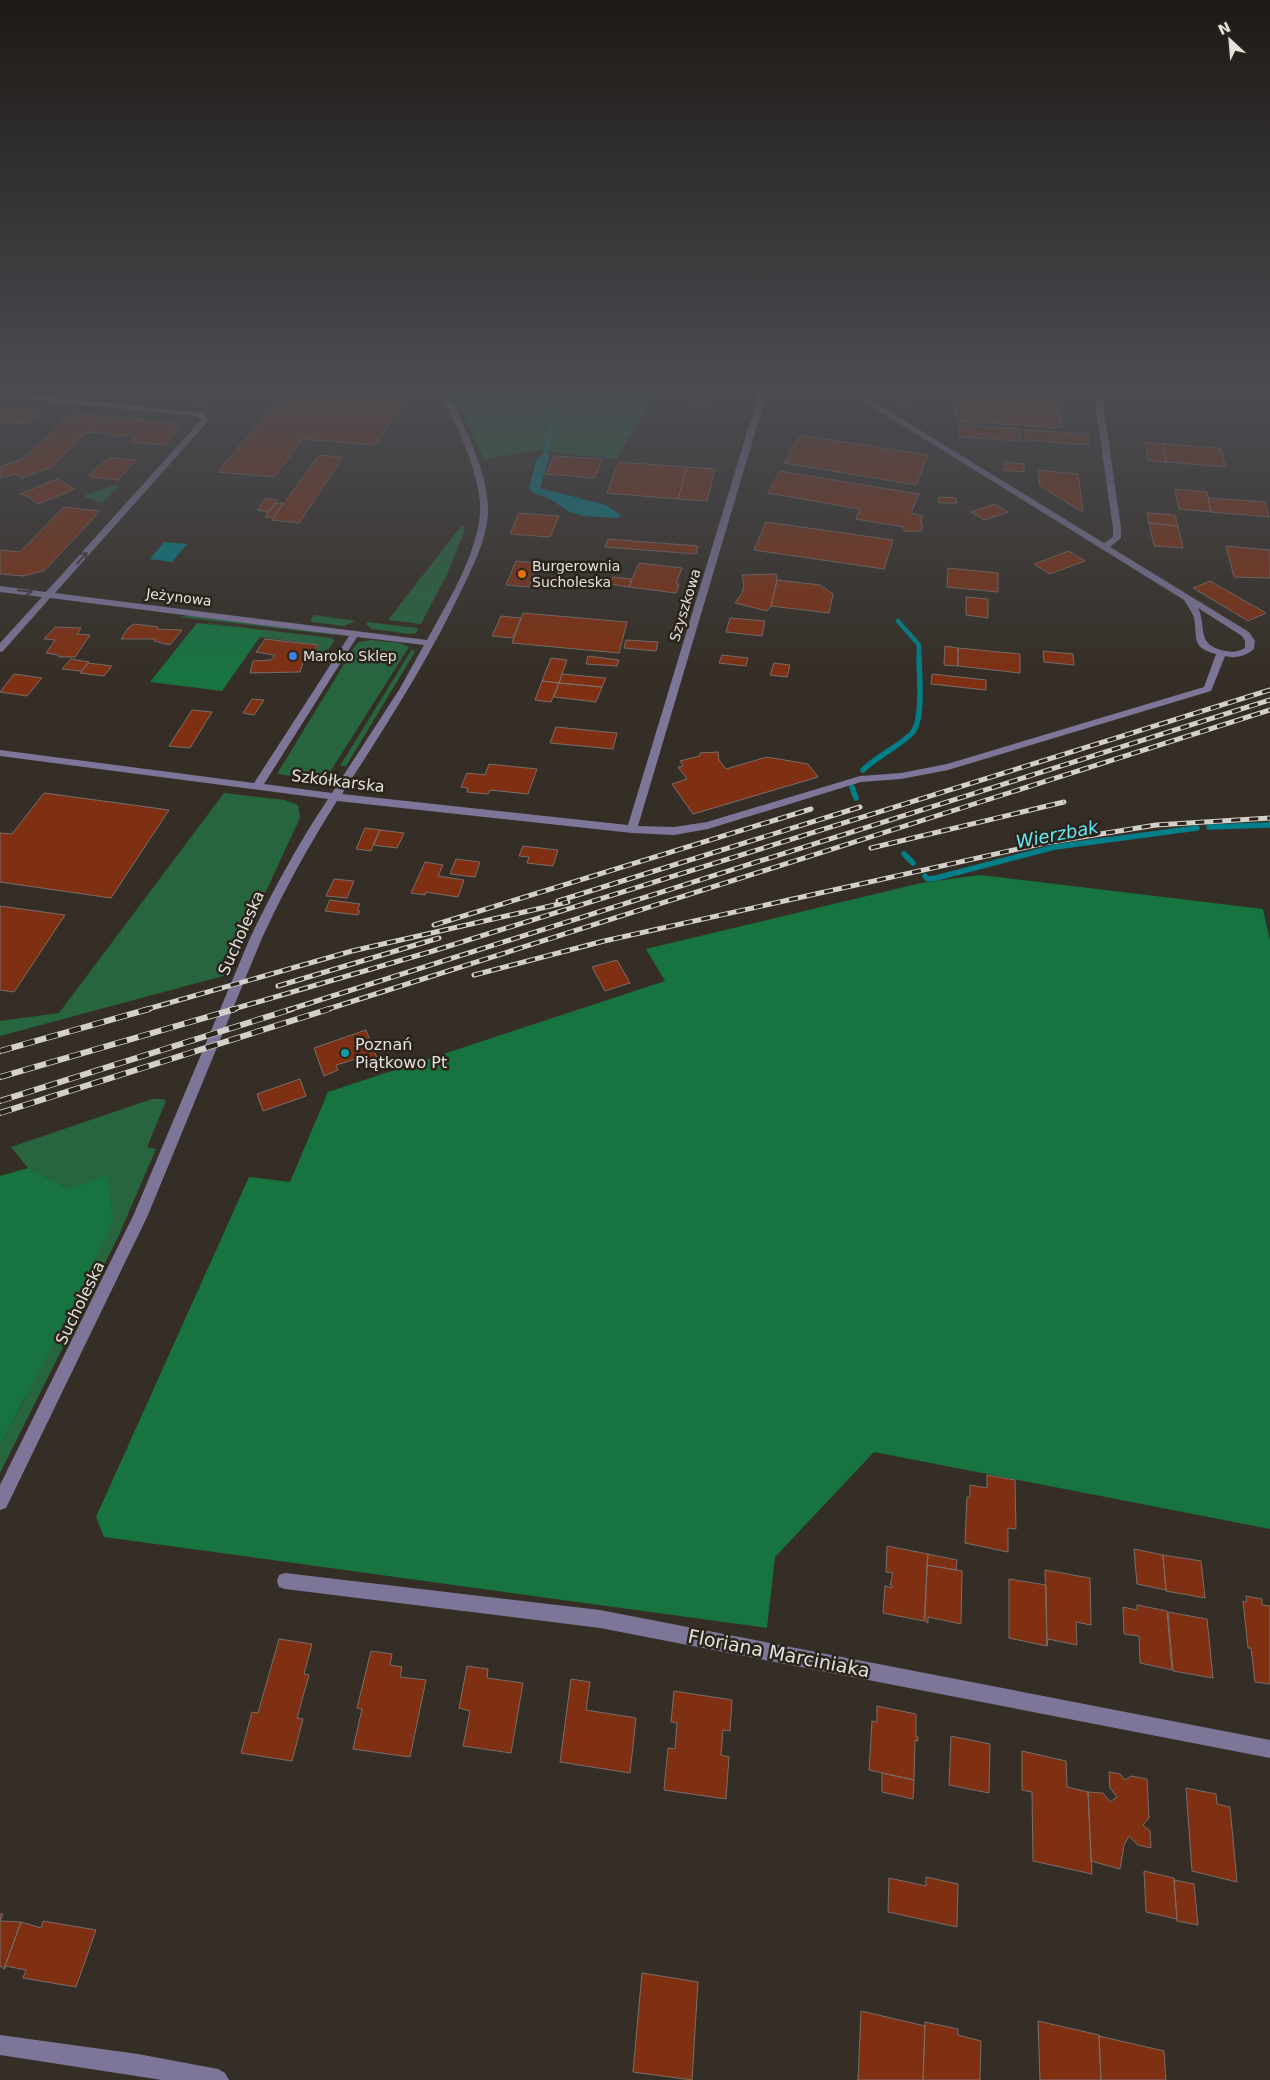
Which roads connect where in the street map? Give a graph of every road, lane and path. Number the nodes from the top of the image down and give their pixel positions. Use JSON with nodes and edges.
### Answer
{"nodes":[{"id":1,"x":146,"y":486,"type":"edge"},
{"id":2,"x":482,"y":486,"type":"edge"},
{"id":3,"x":735,"y":486,"type":"edge"},
{"id":4,"x":1005,"y":486,"type":"edge"},
{"id":5,"x":1112,"y":486,"type":"edge"},
{"id":6,"x":1104,"y":547,"type":"junction"},
{"id":7,"x":0,"y":589,"type":"edge"},
{"id":8,"x":50,"y":594,"type":"junction"},
{"id":9,"x":1188,"y":598,"type":"junction"},
{"id":10,"x":354,"y":633,"type":"junction"},
{"id":11,"x":430,"y":643,"type":"junction"},
{"id":12,"x":0,"y":649,"type":"edge"},
{"id":13,"x":1221,"y":654,"type":"junction"},
{"id":14,"x":0,"y":753,"type":"edge"},
{"id":15,"x":257,"y":787,"type":"junction"},
{"id":16,"x":335,"y":797,"type":"junction"},
{"id":17,"x":632,"y":829,"type":"junction"},
{"id":18,"x":0,"y":1502,"type":"edge"},
{"id":19,"x":285,"y":1581,"type":"dead end"},
{"id":20,"x":1270,"y":1749,"type":"edge"},
{"id":21,"x":0,"y":2046,"type":"edge"},
{"id":22,"x":218,"y":2080,"type":"edge"}],
"edges":[{"from":8,"to":1,"type":"street","one_way":true},
{"from":2,"to":11,"type":"street","name":"Sucholeska"},
{"from":3,"to":17,"type":"street","name":"Szyszkowa"},
{"from":4,"to":6,"type":"street"},
{"from":5,"to":6,"type":"street"},
{"from":6,"to":9,"type":"street"},
{"from":7,"to":8,"type":"street","name":"Jeżynowa","one_way":true},
{"from":8,"to":10,"type":"street","name":"Jeżynowa"},
{"from":8,"to":12,"type":"street"},
{"from":9,"to":13,"type":"street"},
{"from":9,"to":13,"type":"street"},
{"from":10,"to":11,"type":"street","name":"Jeżynowa"},
{"from":10,"to":15,"type":"street"},
{"from":11,"to":16,"type":"street","name":"Sucholeska"},
{"from":13,"to":17,"type":"street","name":"Szkółkarska"},
{"from":14,"to":15,"type":"street","name":"Szkółkarska"},
{"from":15,"to":16,"type":"street","name":"Szkółkarska"},
{"from":16,"to":17,"type":"street","name":"Szkółkarska"},
{"from":16,"to":18,"type":"street","name":"Sucholeska"},
{"from":19,"to":20,"type":"street","name":"Floriana Marciniaka"},
{"from":21,"to":22,"type":"street"}]}
